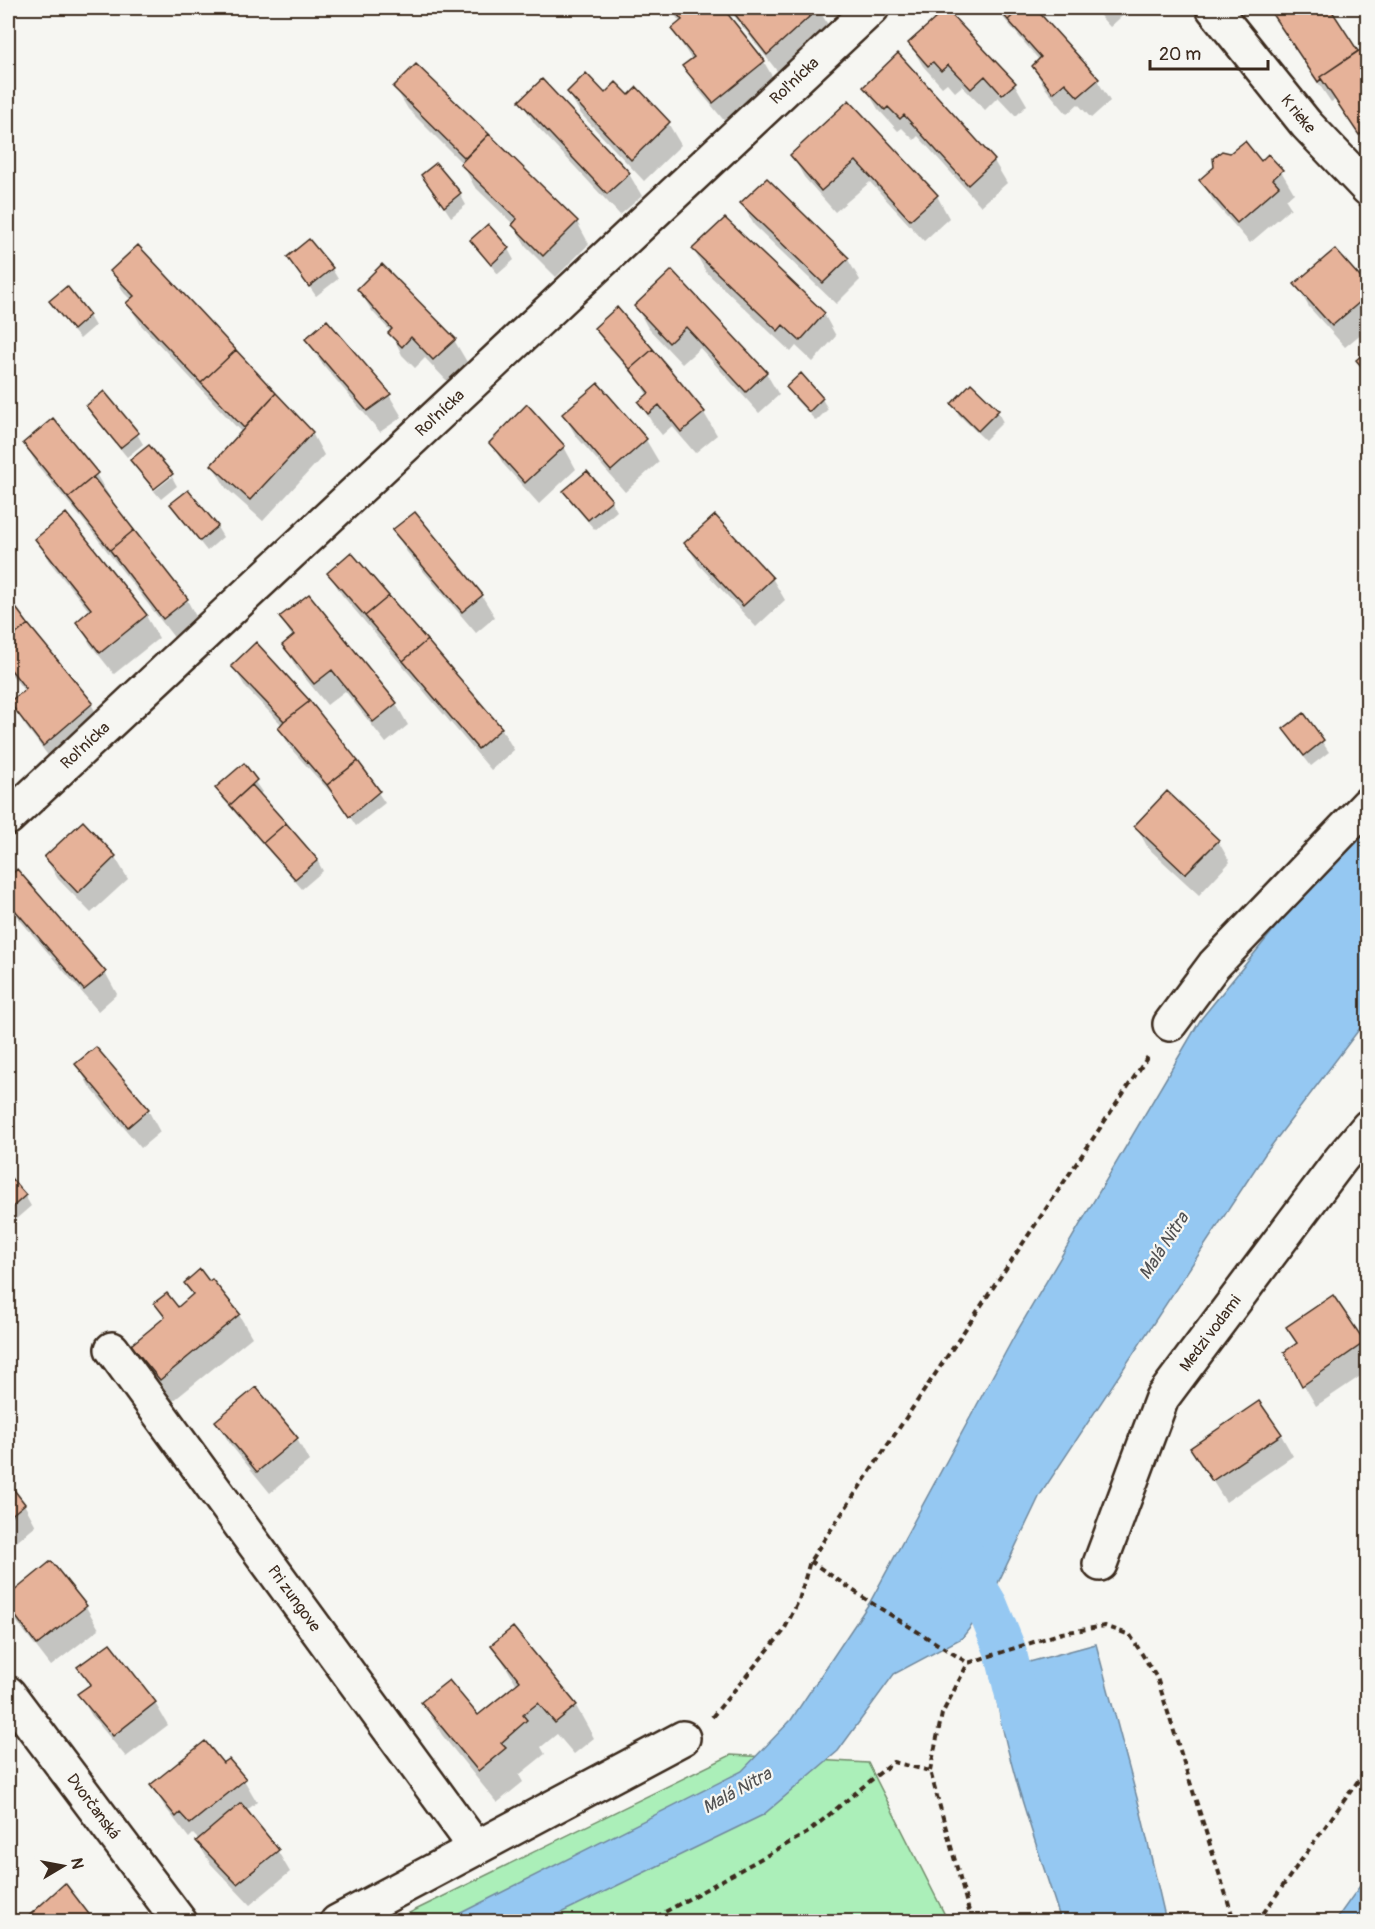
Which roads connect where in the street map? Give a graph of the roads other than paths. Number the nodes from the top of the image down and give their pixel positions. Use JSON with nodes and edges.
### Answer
{"nodes":[{"id":1,"x":872,"y":8,"type":"edge"},
{"id":2,"x":1213,"y":8,"type":"edge"},
{"id":3,"x":1368,"y":189,"type":"edge"},
{"id":4,"x":1368,"y":804,"type":"edge"},
{"id":5,"x":8,"y":818,"type":"edge"},
{"id":6,"x":1170,"y":1024,"type":"road end"},
{"id":7,"x":1368,"y":1127,"type":"edge"},
{"id":8,"x":112,"y":1349,"type":"dead end"},
{"id":9,"x":1100,"y":1564,"type":"dead end"},
{"id":10,"x":8,"y":1693,"type":"edge"},
{"id":11,"x":683,"y":1738,"type":"road end"},
{"id":12,"x":476,"y":1848,"type":"junction"},
{"id":13,"x":180,"y":1922,"type":"edge"},
{"id":14,"x":337,"y":1922,"type":"edge"}],
"edges":[{"from":1,"to":5,"type":"street","name":"Roľnícka"},
{"from":2,"to":3,"type":"street","name":"K rieke"},
{"from":4,"to":6,"type":"street"},
{"from":7,"to":9,"type":"street","name":"Medzi vodami"},
{"from":8,"to":12,"type":"street","name":"Pri zungove"},
{"from":10,"to":13,"type":"street","name":"Dvorčanská"},
{"from":11,"to":12,"type":"street"},
{"from":12,"to":14,"type":"street"}]}
